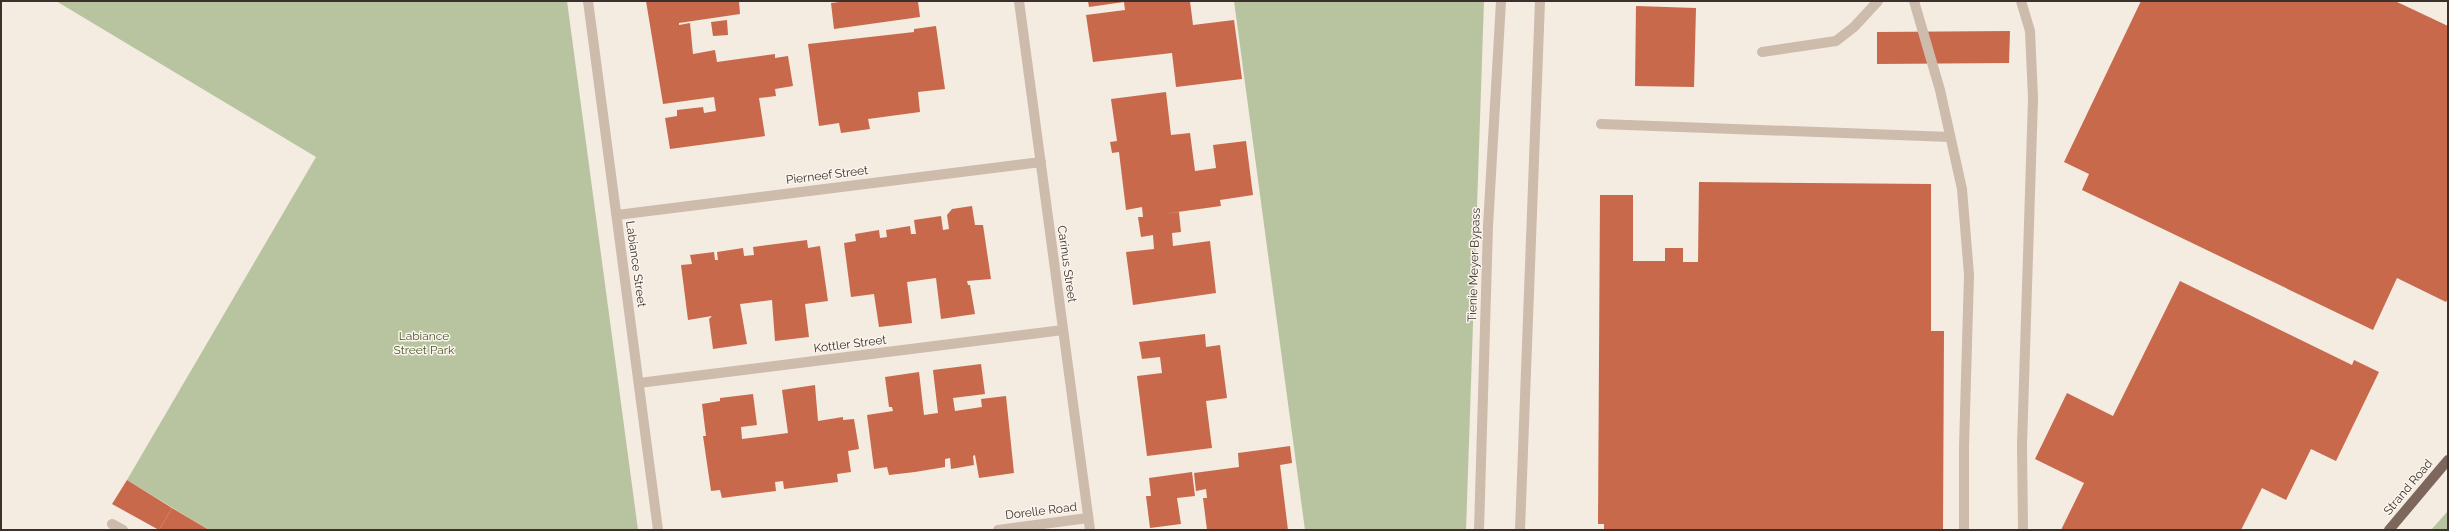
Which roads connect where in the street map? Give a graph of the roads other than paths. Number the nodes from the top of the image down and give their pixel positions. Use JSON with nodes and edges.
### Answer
{"nodes":[{"id":1,"x":588,"y":1,"type":"edge"},
{"id":2,"x":1019,"y":1,"type":"edge"},
{"id":3,"x":1501,"y":1,"type":"edge"},
{"id":4,"x":1540,"y":1,"type":"edge"},
{"id":5,"x":1878,"y":1,"type":"edge"},
{"id":6,"x":1914,"y":1,"type":"edge"},
{"id":7,"x":2020,"y":1,"type":"edge"},
{"id":8,"x":1762,"y":52,"type":"dead end"},
{"id":9,"x":1601,"y":124,"type":"dead end"},
{"id":10,"x":1950,"y":137,"type":"junction"},
{"id":11,"x":1041,"y":162,"type":"junction"},
{"id":12,"x":617,"y":215,"type":"junction"},
{"id":13,"x":1063,"y":330,"type":"junction"},
{"id":14,"x":639,"y":383,"type":"junction"},
{"id":15,"x":2448,"y":460,"type":"edge"},
{"id":16,"x":1088,"y":518,"type":"junction"},
{"id":17,"x":112,"y":524,"type":"dead end"},
{"id":18,"x":123,"y":530,"type":"edge"},
{"id":19,"x":658,"y":530,"type":"edge"},
{"id":20,"x":998,"y":530,"type":"edge"},
{"id":21,"x":1090,"y":530,"type":"edge"},
{"id":22,"x":1479,"y":530,"type":"edge"},
{"id":23,"x":1520,"y":530,"type":"edge"},
{"id":24,"x":1964,"y":530,"type":"edge"},
{"id":25,"x":2023,"y":530,"type":"edge"},
{"id":26,"x":2389,"y":530,"type":"edge"}],
"edges":[{"from":1,"to":12,"type":"street","name":"Labiance Street"},
{"from":2,"to":11,"type":"street","name":"Carinus Street"},
{"from":3,"to":22,"type":"street","name":"Tienie Meyer Bypass"},
{"from":4,"to":23,"type":"street"},
{"from":5,"to":8,"type":"street"},
{"from":6,"to":10,"type":"street"},
{"from":7,"to":25,"type":"street"},
{"from":9,"to":10,"type":"street"},
{"from":10,"to":24,"type":"street"},
{"from":11,"to":12,"type":"street","name":"Pierneef Street"},
{"from":11,"to":13,"type":"street","name":"Carinus Street"},
{"from":12,"to":14,"type":"street","name":"Labiance Street"},
{"from":13,"to":14,"type":"street","name":"Kottler Street"},
{"from":13,"to":16,"type":"street","name":"Carinus Street"},
{"from":14,"to":19,"type":"street","name":"Labiance Street"},
{"from":15,"to":26,"type":"main road","name":"Strand Road"},
{"from":16,"to":20,"type":"street","name":"Dorelle Road"},
{"from":16,"to":21,"type":"street","name":"Carinus Street"},
{"from":17,"to":18,"type":"street"}]}
